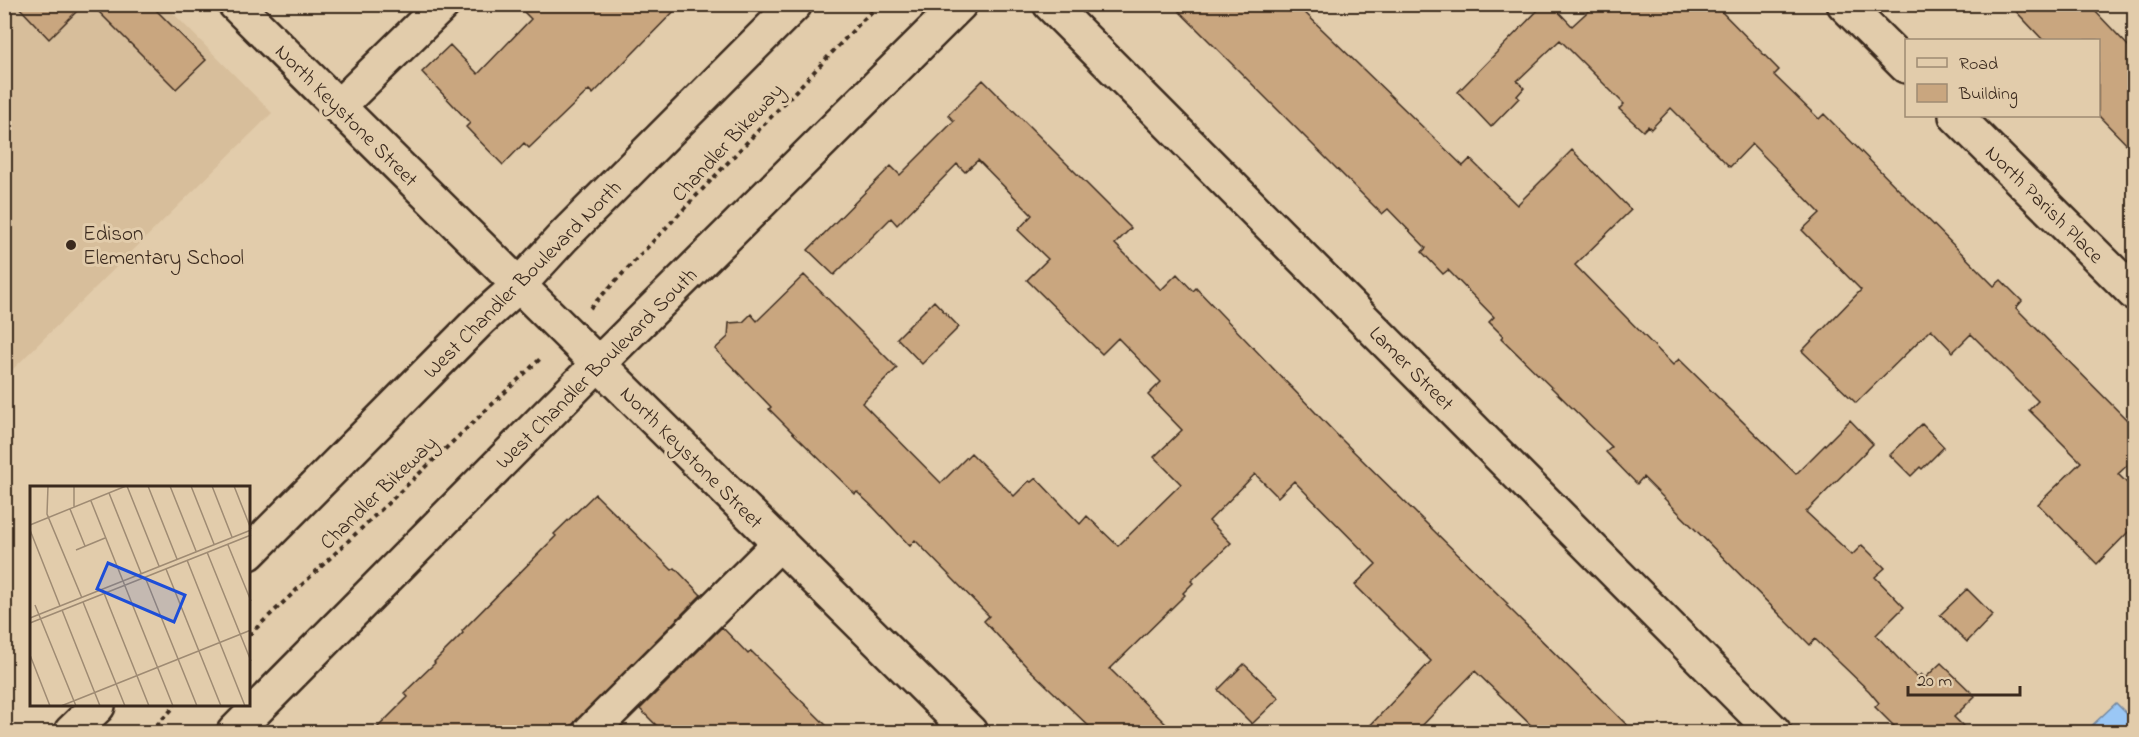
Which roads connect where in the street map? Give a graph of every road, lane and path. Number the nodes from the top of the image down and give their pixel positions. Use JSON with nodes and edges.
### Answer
{"nodes":[{"id":1,"x":235,"y":4,"type":"edge"},
{"id":2,"x":443,"y":4,"type":"edge"},
{"id":3,"x":795,"y":4,"type":"edge"},
{"id":4,"x":880,"y":4,"type":"edge"},
{"id":5,"x":960,"y":4,"type":"edge"},
{"id":6,"x":1050,"y":4,"type":"edge"},
{"id":7,"x":1844,"y":4,"type":"edge"},
{"id":8,"x":1905,"y":65,"type":"edge"},
{"id":9,"x":338,"y":107,"type":"junction"},
{"id":10,"x":1957,"y":117,"type":"edge"},
{"id":11,"x":519,"y":285,"type":"junction"},
{"id":12,"x":2134,"y":293,"type":"edge"},
{"id":13,"x":597,"y":300,"type":"dead end"},
{"id":14,"x":598,"y":364,"type":"junction"},
{"id":15,"x":528,"y":370,"type":"dead end"},
{"id":16,"x":780,"y":543,"type":"junction"},
{"id":17,"x":250,"y":552,"type":"edge"},
{"id":18,"x":250,"y":634,"type":"edge"},
{"id":19,"x":96,"y":707,"type":"edge"},
{"id":20,"x":173,"y":707,"type":"edge"},
{"id":21,"x":71,"y":732,"type":"edge"},
{"id":22,"x":150,"y":732,"type":"edge"},
{"id":23,"x":234,"y":732,"type":"edge"},
{"id":24,"x":590,"y":732,"type":"edge"},
{"id":25,"x":970,"y":732,"type":"edge"},
{"id":26,"x":1774,"y":732,"type":"edge"}],
"edges":[{"from":1,"to":9,"type":"street","name":"North Keystone Street"},
{"from":2,"to":9,"type":"street"},
{"from":3,"to":11,"type":"street","name":"West Chandler Boulevard North"},
{"from":4,"to":13,"type":"path","name":"Chandler Bikeway"},
{"from":5,"to":14,"type":"street","name":"West Chandler Boulevard South"},
{"from":6,"to":26,"type":"street","name":"Lamer Street"},
{"from":7,"to":8,"type":"street"},
{"from":9,"to":11,"type":"street","name":"North Keystone Street"},
{"from":10,"to":12,"type":"street","name":"North Parish Place"},
{"from":11,"to":14,"type":"street","name":"North Keystone Street"},
{"from":11,"to":17,"type":"street","name":"West Chandler Boulevard North"},
{"from":14,"to":16,"type":"street","name":"North Keystone Street"},
{"from":14,"to":23,"type":"street","name":"West Chandler Boulevard South"},
{"from":15,"to":18,"type":"path","name":"Chandler Bikeway"},
{"from":16,"to":24,"type":"street"},
{"from":16,"to":25,"type":"street","name":"North Keystone Street"},
{"from":19,"to":21,"type":"street"},
{"from":20,"to":22,"type":"path"}]}
